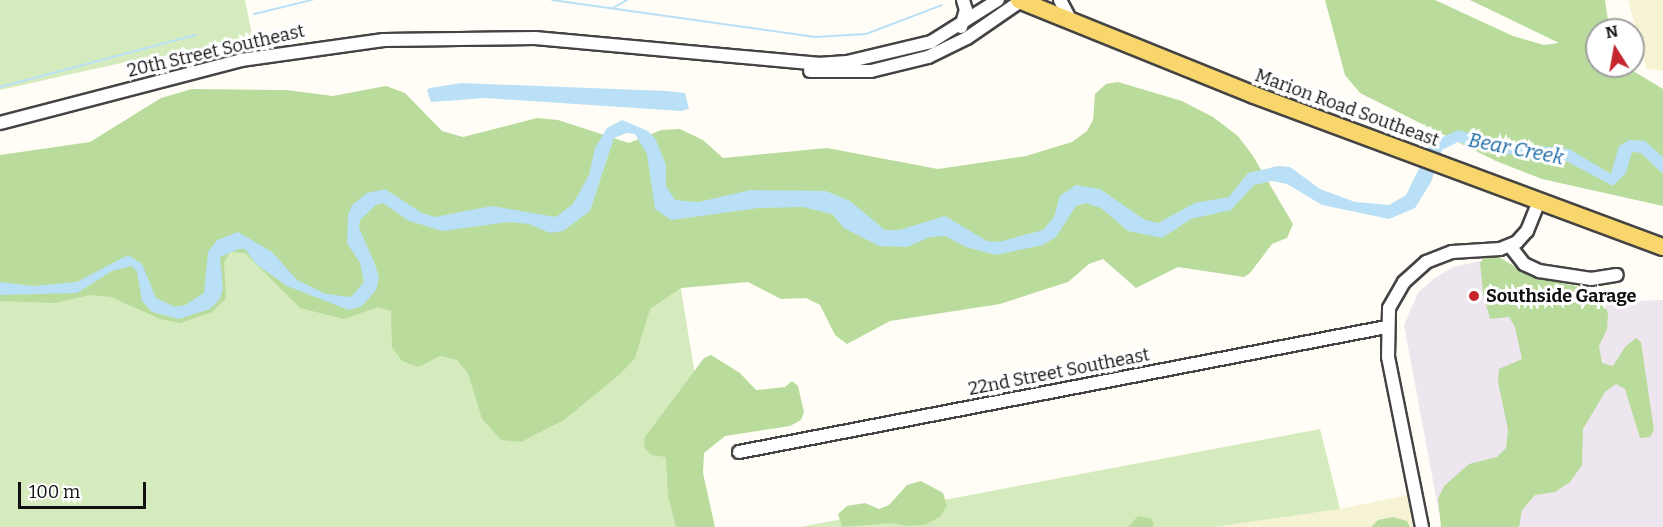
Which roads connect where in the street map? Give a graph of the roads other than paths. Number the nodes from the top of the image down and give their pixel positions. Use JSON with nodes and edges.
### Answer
{"nodes":[{"id":1,"x":963,"y":0,"type":"edge"},
{"id":2,"x":998,"y":0,"type":"edge"},
{"id":3,"x":1021,"y":0,"type":"edge"},
{"id":4,"x":1060,"y":0,"type":"edge"},
{"id":5,"x":1072,"y":22,"type":"junction"},
{"id":6,"x":961,"y":27,"type":"junction"},
{"id":7,"x":695,"y":54,"type":"junction"},
{"id":8,"x":0,"y":123,"type":"edge"},
{"id":9,"x":1539,"y":201,"type":"junction"},
{"id":10,"x":1510,"y":246,"type":"junction"},
{"id":11,"x":1663,"y":247,"type":"edge"},
{"id":12,"x":1617,"y":275,"type":"dead end"},
{"id":13,"x":1386,"y":327,"type":"junction"},
{"id":14,"x":739,"y":452,"type":"dead end"},
{"id":15,"x":1422,"y":527,"type":"edge"}],
"edges":[{"from":1,"to":6,"type":"street"},
{"from":2,"to":6,"type":"street","name":"20th Street Southeast"},
{"from":3,"to":5,"type":"main road","name":"Marion Road Southeast"},
{"from":3,"to":7,"type":"street","name":"20th Street Southeast"},
{"from":4,"to":5,"type":"street"},
{"from":5,"to":9,"type":"main road","name":"Marion Road Southeast"},
{"from":6,"to":7,"type":"street","name":"20th Street Southeast"},
{"from":7,"to":8,"type":"street","name":"20th Street Southeast"},
{"from":9,"to":10,"type":"street"},
{"from":9,"to":11,"type":"main road","name":"Marion Road Southeast"},
{"from":10,"to":12,"type":"street"},
{"from":10,"to":13,"type":"street"},
{"from":13,"to":14,"type":"street","name":"22nd Street Southeast"},
{"from":13,"to":15,"type":"street"}]}
